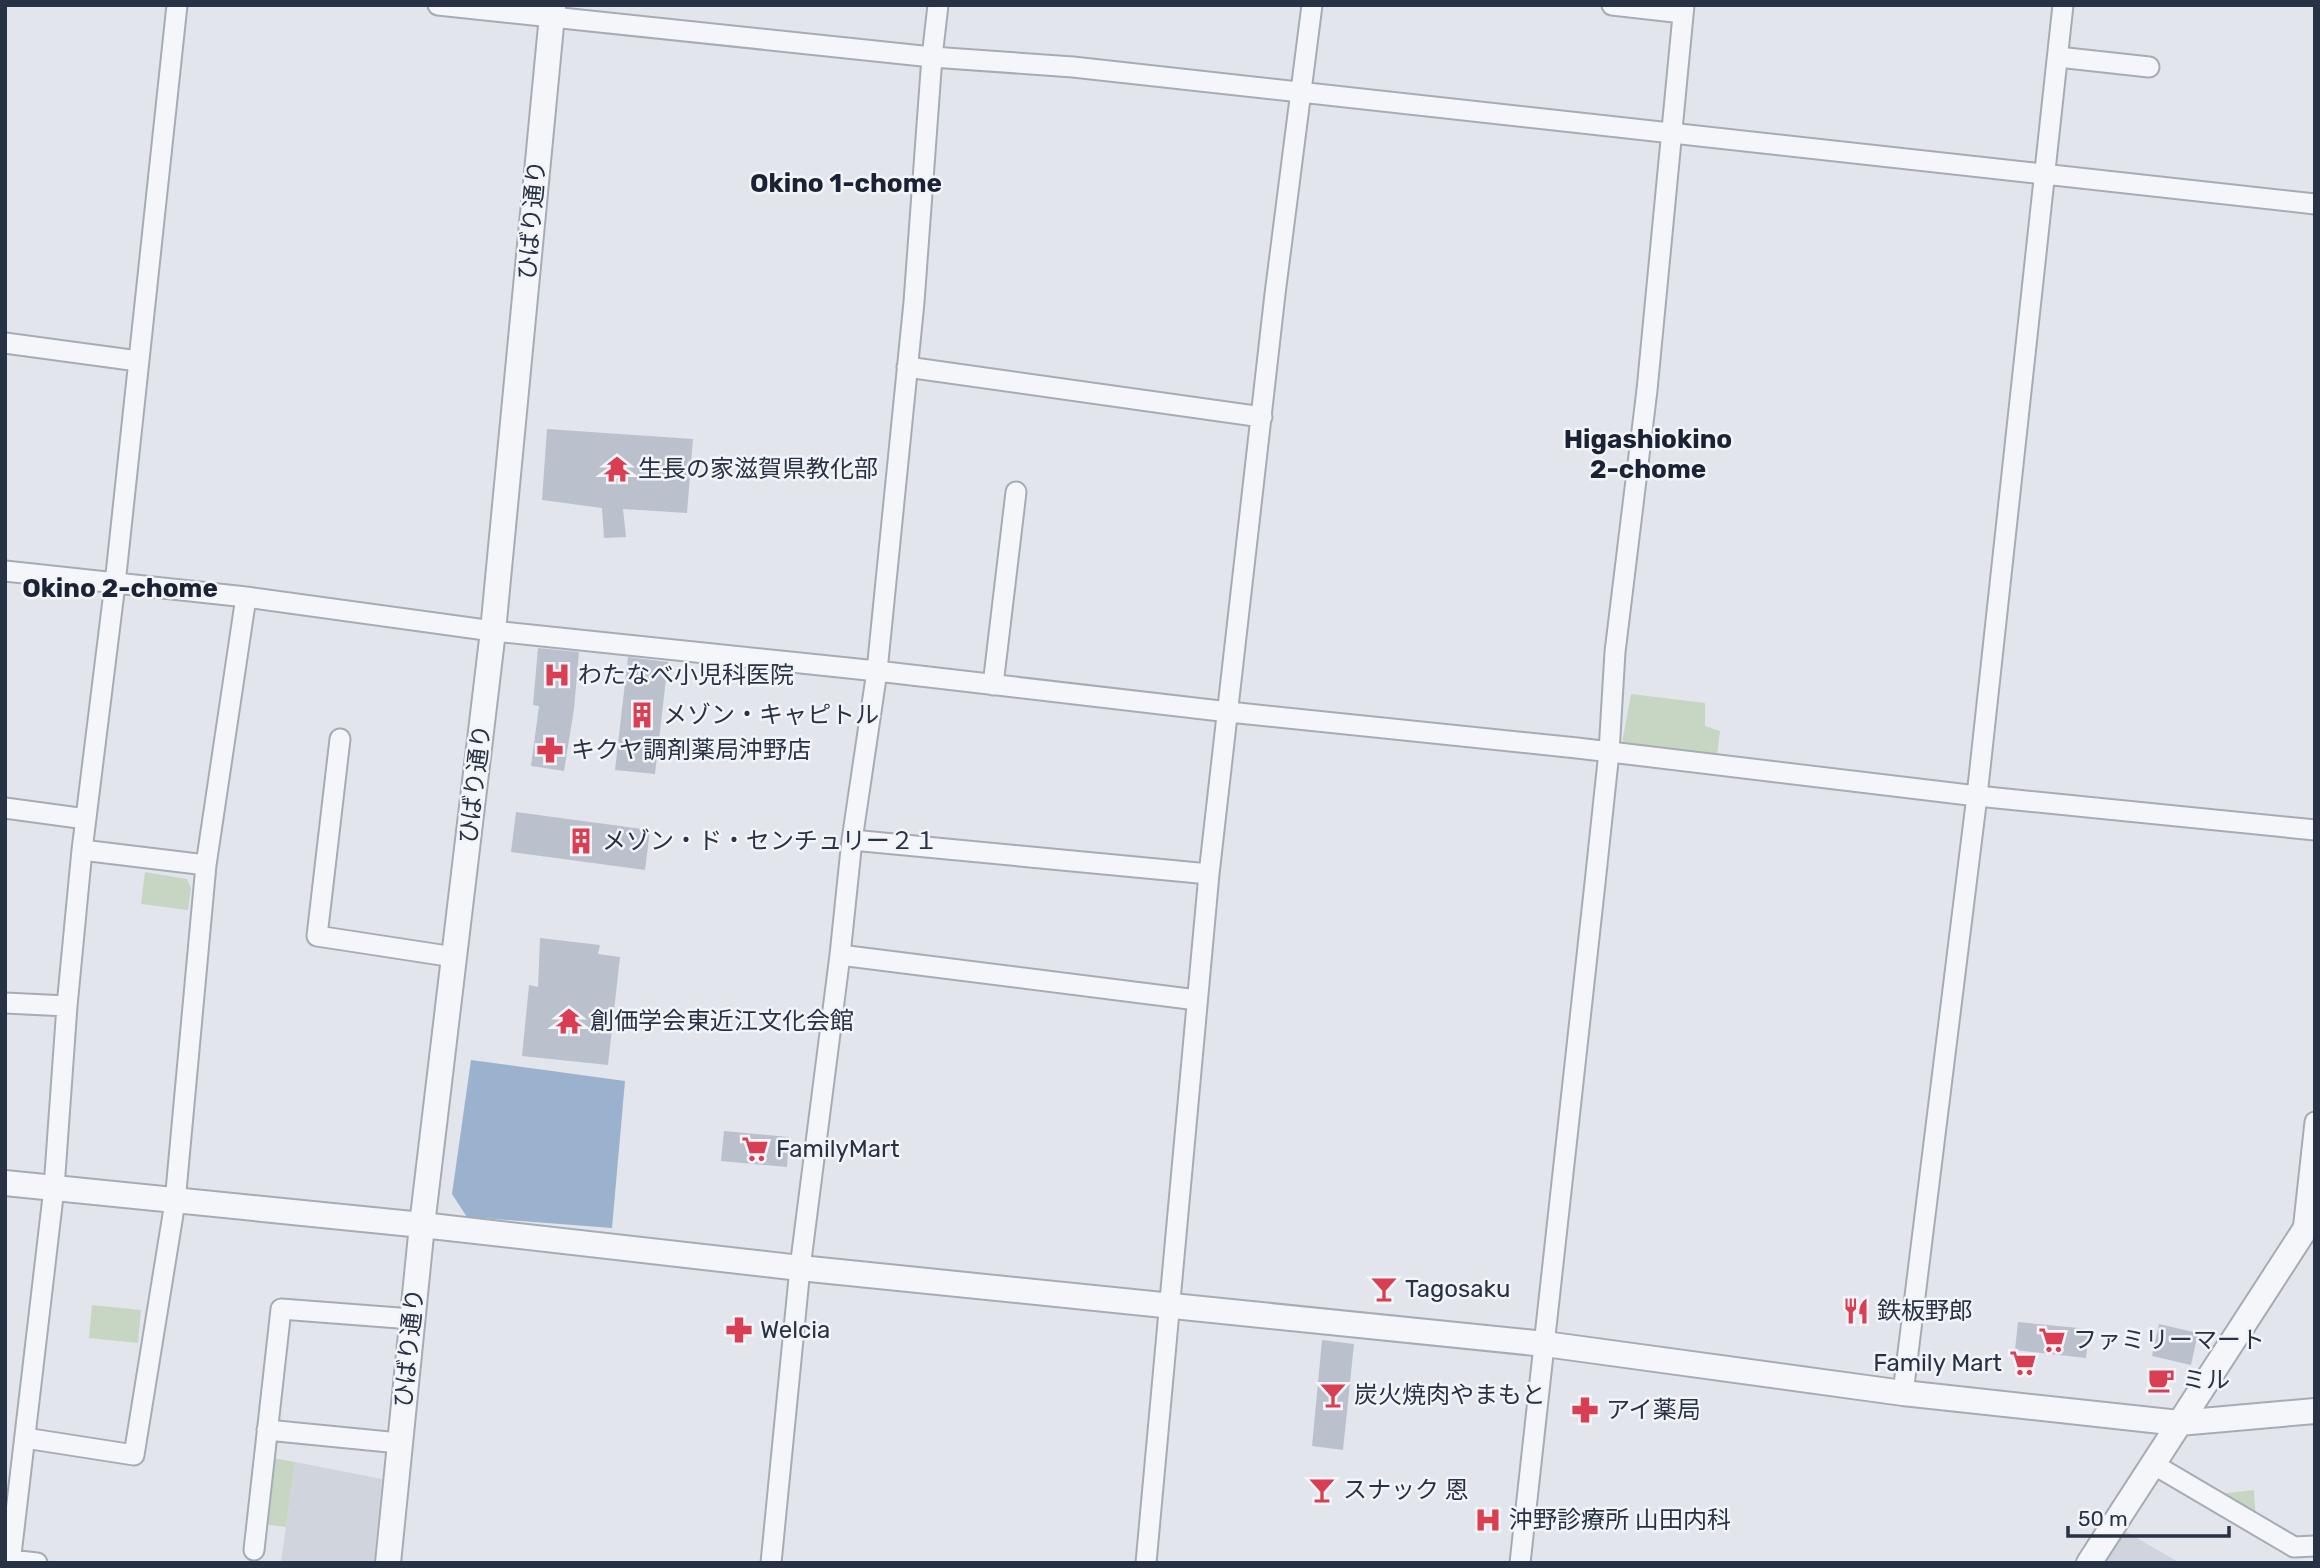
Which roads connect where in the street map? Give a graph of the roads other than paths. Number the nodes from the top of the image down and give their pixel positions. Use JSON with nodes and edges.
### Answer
{"nodes":[{"id":1,"x":177,"y":5,"type":"edge"},
{"id":2,"x":438,"y":5,"type":"edge"},
{"id":3,"x":938,"y":5,"type":"edge"},
{"id":4,"x":1312,"y":5,"type":"edge"},
{"id":5,"x":1612,"y":5,"type":"edge"},
{"id":6,"x":2063,"y":5,"type":"edge"},
{"id":7,"x":1684,"y":9,"type":"edge"},
{"id":8,"x":553,"y":11,"type":"edge"},
{"id":9,"x":932,"y":57,"type":"junction"},
{"id":10,"x":2058,"y":57,"type":"junction"},
{"id":11,"x":2149,"y":67,"type":"dead end"},
{"id":12,"x":1301,"y":93,"type":"junction"},
{"id":13,"x":1673,"y":135,"type":"junction"},
{"id":14,"x":2045,"y":175,"type":"junction"},
{"id":15,"x":2315,"y":204,"type":"edge"},
{"id":16,"x":5,"y":343,"type":"edge"},
{"id":17,"x":138,"y":361,"type":"junction"},
{"id":18,"x":908,"y":366,"type":"junction"},
{"id":19,"x":1262,"y":417,"type":"junction"},
{"id":20,"x":1016,"y":492,"type":"dead end"},
{"id":21,"x":5,"y":571,"type":"edge"},
{"id":22,"x":115,"y":584,"type":"junction"},
{"id":23,"x":246,"y":597,"type":"junction"},
{"id":24,"x":493,"y":631,"type":"junction"},
{"id":25,"x":877,"y":671,"type":"junction"},
{"id":26,"x":993,"y":685,"type":"junction"},
{"id":27,"x":1229,"y":712,"type":"junction"},
{"id":28,"x":340,"y":739,"type":"dead end"},
{"id":29,"x":1609,"y":752,"type":"junction"},
{"id":30,"x":1977,"y":796,"type":"junction"},
{"id":31,"x":5,"y":808,"type":"edge"},
{"id":32,"x":86,"y":819,"type":"junction"},
{"id":33,"x":2315,"y":830,"type":"edge"},
{"id":34,"x":852,"y":840,"type":"junction"},
{"id":35,"x":82,"y":850,"type":"junction"},
{"id":36,"x":206,"y":865,"type":"junction"},
{"id":37,"x":1209,"y":874,"type":"junction"},
{"id":38,"x":840,"y":955,"type":"junction"},
{"id":39,"x":454,"y":957,"type":"junction"},
{"id":40,"x":1197,"y":1000,"type":"junction"},
{"id":41,"x":5,"y":1003,"type":"edge"},
{"id":42,"x":67,"y":1006,"type":"junction"},
{"id":43,"x":2315,"y":1122,"type":"edge"},
{"id":44,"x":5,"y":1183,"type":"edge"},
{"id":45,"x":54,"y":1188,"type":"junction"},
{"id":46,"x":175,"y":1202,"type":"junction"},
{"id":47,"x":2309,"y":1223,"type":"edge"},
{"id":48,"x":422,"y":1225,"type":"junction"},
{"id":49,"x":800,"y":1268,"type":"junction"},
{"id":50,"x":1171,"y":1305,"type":"junction"},
{"id":51,"x":412,"y":1319,"type":"junction"},
{"id":52,"x":1545,"y":1344,"type":"junction"},
{"id":53,"x":1903,"y":1393,"type":"junction"},
{"id":54,"x":2315,"y":1411,"type":"edge"},
{"id":55,"x":2179,"y":1423,"type":"junction"},
{"id":56,"x":267,"y":1430,"type":"junction"},
{"id":57,"x":25,"y":1438,"type":"junction"},
{"id":58,"x":400,"y":1443,"type":"junction"},
{"id":59,"x":2153,"y":1464,"type":"junction"},
{"id":60,"x":2315,"y":1546,"type":"edge"},
{"id":61,"x":2294,"y":1547,"type":"junction"},
{"id":62,"x":254,"y":1550,"type":"dead end"},
{"id":63,"x":2315,"y":1559,"type":"edge"},
{"id":64,"x":10,"y":1561,"type":"edge"},
{"id":65,"x":37,"y":1563,"type":"edge"},
{"id":66,"x":388,"y":1563,"type":"edge"},
{"id":67,"x":771,"y":1563,"type":"edge"},
{"id":68,"x":1146,"y":1563,"type":"edge"},
{"id":69,"x":1520,"y":1563,"type":"edge"},
{"id":70,"x":2089,"y":1563,"type":"edge"}],
"edges":[{"from":1,"to":17,"type":"street"},
{"from":2,"to":8,"type":"street"},
{"from":3,"to":9,"type":"street"},
{"from":4,"to":12,"type":"street"},
{"from":5,"to":7,"type":"street"},
{"from":6,"to":10,"type":"street"},
{"from":7,"to":13,"type":"street"},
{"from":8,"to":9,"type":"street"},
{"from":8,"to":24,"type":"street","name":"ひばり通り"},
{"from":9,"to":12,"type":"street"},
{"from":9,"to":18,"type":"street"},
{"from":10,"to":11,"type":"street"},
{"from":10,"to":14,"type":"street"},
{"from":12,"to":13,"type":"street"},
{"from":12,"to":19,"type":"street"},
{"from":13,"to":14,"type":"street"},
{"from":13,"to":29,"type":"street"},
{"from":14,"to":15,"type":"street"},
{"from":14,"to":30,"type":"street"},
{"from":16,"to":17,"type":"street"},
{"from":17,"to":22,"type":"street"},
{"from":18,"to":19,"type":"street"},
{"from":18,"to":25,"type":"street"},
{"from":19,"to":27,"type":"street"},
{"from":20,"to":26,"type":"street"},
{"from":21,"to":22,"type":"street"},
{"from":22,"to":23,"type":"street"},
{"from":22,"to":32,"type":"street"},
{"from":23,"to":24,"type":"street"},
{"from":23,"to":36,"type":"street"},
{"from":24,"to":25,"type":"street"},
{"from":24,"to":39,"type":"street","name":"ひばり通り"},
{"from":25,"to":26,"type":"street"},
{"from":25,"to":34,"type":"street"},
{"from":26,"to":27,"type":"street"},
{"from":27,"to":29,"type":"street"},
{"from":27,"to":37,"type":"street"},
{"from":28,"to":39,"type":"street"},
{"from":29,"to":30,"type":"street"},
{"from":29,"to":52,"type":"street"},
{"from":30,"to":33,"type":"street"},
{"from":30,"to":53,"type":"street"},
{"from":31,"to":32,"type":"street"},
{"from":32,"to":35,"type":"street"},
{"from":34,"to":37,"type":"street"},
{"from":34,"to":38,"type":"street"},
{"from":35,"to":36,"type":"street"},
{"from":35,"to":42,"type":"street"},
{"from":36,"to":46,"type":"street"},
{"from":37,"to":40,"type":"street"},
{"from":38,"to":40,"type":"street"},
{"from":38,"to":49,"type":"street"},
{"from":39,"to":48,"type":"street","name":"ひばり通り"},
{"from":40,"to":50,"type":"street"},
{"from":41,"to":42,"type":"street"},
{"from":42,"to":45,"type":"street"},
{"from":43,"to":47,"type":"street"},
{"from":44,"to":45,"type":"street"},
{"from":45,"to":46,"type":"street"},
{"from":45,"to":57,"type":"street"},
{"from":46,"to":48,"type":"street"},
{"from":46,"to":57,"type":"street"},
{"from":47,"to":55,"type":"street"},
{"from":48,"to":49,"type":"street"},
{"from":48,"to":51,"type":"street","name":"ひばり通り"},
{"from":49,"to":50,"type":"street"},
{"from":49,"to":67,"type":"street"},
{"from":50,"to":52,"type":"street"},
{"from":50,"to":68,"type":"street"},
{"from":51,"to":56,"type":"street"},
{"from":51,"to":58,"type":"street","name":"ひばり通り"},
{"from":52,"to":53,"type":"street"},
{"from":52,"to":69,"type":"street"},
{"from":53,"to":55,"type":"street"},
{"from":54,"to":55,"type":"street"},
{"from":55,"to":59,"type":"street"},
{"from":56,"to":58,"type":"street"},
{"from":56,"to":62,"type":"street"},
{"from":57,"to":64,"type":"street"},
{"from":58,"to":66,"type":"street","name":"ひばり通り"},
{"from":59,"to":61,"type":"street"},
{"from":59,"to":70,"type":"street"},
{"from":60,"to":61,"type":"street"},
{"from":61,"to":63,"type":"street"},
{"from":64,"to":65,"type":"street"}]}
